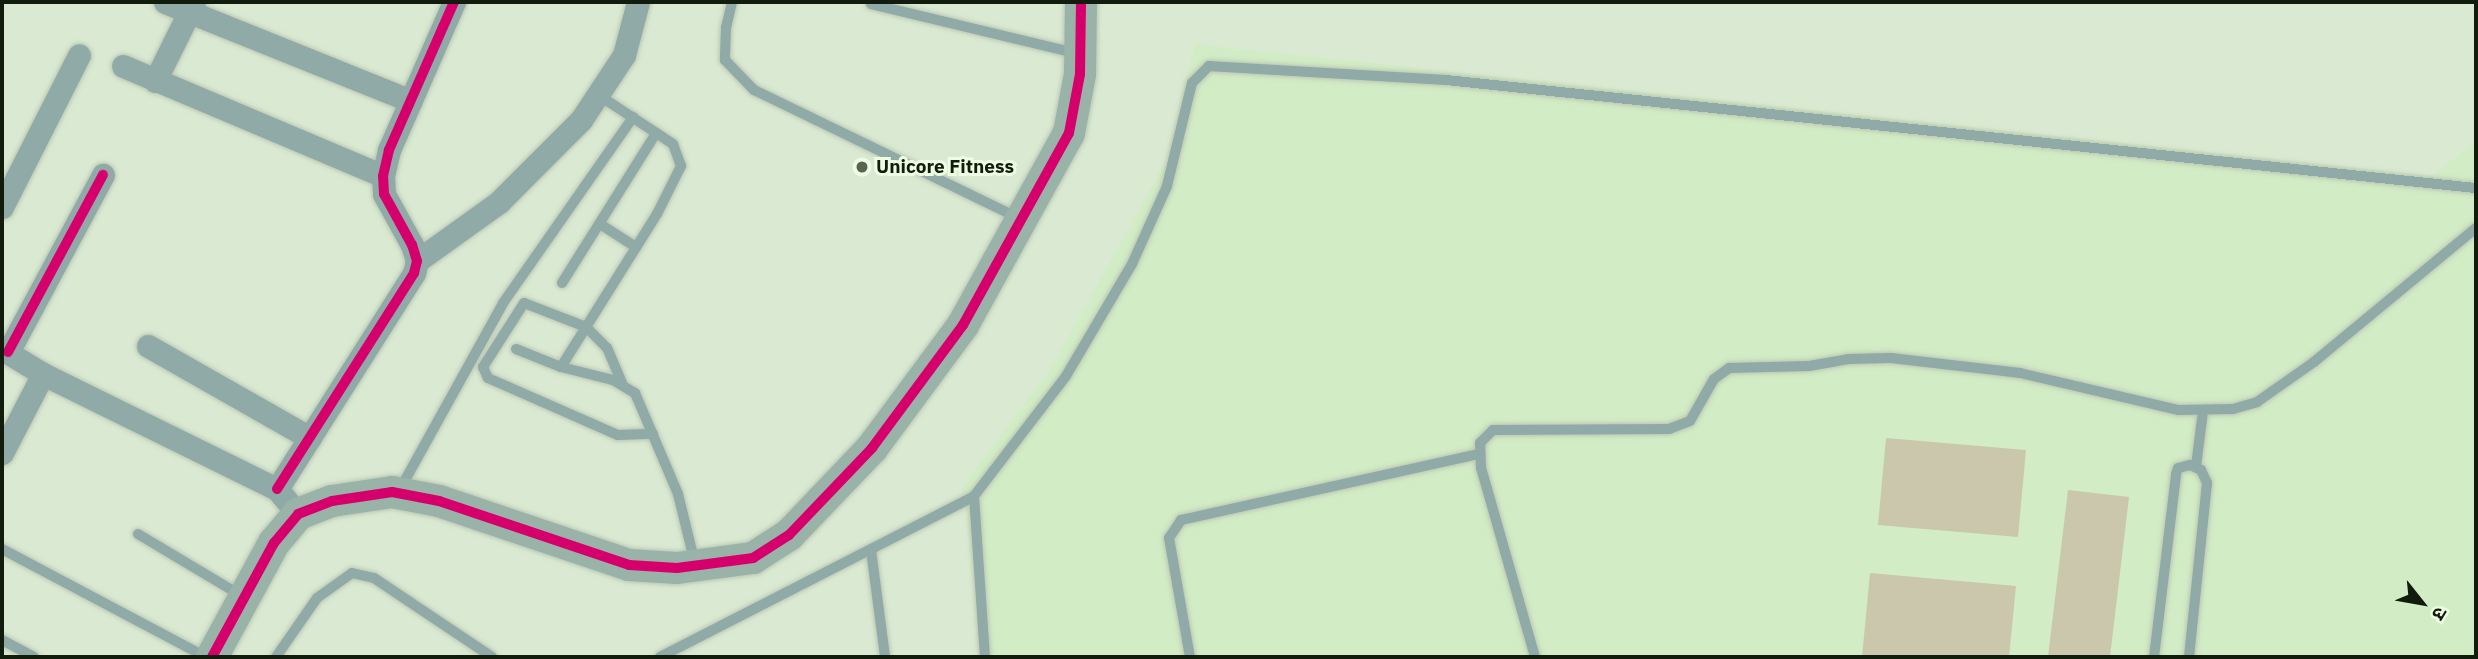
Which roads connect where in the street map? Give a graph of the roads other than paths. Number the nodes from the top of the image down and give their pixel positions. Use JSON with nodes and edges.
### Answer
{"nodes":[{"id":1,"x":166,"y":2,"type":"edge"},
{"id":2,"x":454,"y":2,"type":"edge"},
{"id":3,"x":638,"y":2,"type":"edge"},
{"id":4,"x":733,"y":2,"type":"edge"},
{"id":5,"x":1081,"y":2,"type":"edge"},
{"id":6,"x":871,"y":4,"type":"dead end"},
{"id":7,"x":191,"y":7,"type":"edge"},
{"id":8,"x":79,"y":55,"type":"dead end"},
{"id":9,"x":1081,"y":55,"type":"junction"},
{"id":10,"x":123,"y":66,"type":"dead end"},
{"id":11,"x":155,"y":81,"type":"junction"},
{"id":12,"x":600,"y":96,"type":"junction"},
{"id":13,"x":411,"y":101,"type":"junction"},
{"id":14,"x":633,"y":117,"type":"junction"},
{"id":15,"x":656,"y":133,"type":"junction"},
{"id":16,"x":103,"y":175,"type":"dead end"},
{"id":17,"x":383,"y":176,"type":"junction"},
{"id":18,"x":2476,"y":188,"type":"edge"},
{"id":19,"x":2,"y":207,"type":"edge"},
{"id":20,"x":1021,"y":219,"type":"junction"},
{"id":21,"x":600,"y":224,"type":"junction"},
{"id":22,"x":2476,"y":228,"type":"edge"},
{"id":23,"x":636,"y":247,"type":"junction"},
{"id":24,"x":417,"y":261,"type":"junction"},
{"id":25,"x":562,"y":283,"type":"dead end"},
{"id":26,"x":586,"y":327,"type":"junction"},
{"id":27,"x":148,"y":346,"type":"dead end"},
{"id":28,"x":516,"y":349,"type":"dead end"},
{"id":29,"x":5,"y":350,"type":"edge"},
{"id":30,"x":561,"y":367,"type":"junction"},
{"id":31,"x":43,"y":374,"type":"junction"},
{"id":32,"x":622,"y":383,"type":"junction"},
{"id":33,"x":2203,"y":411,"type":"junction"},
{"id":34,"x":653,"y":434,"type":"junction"},
{"id":35,"x":310,"y":438,"type":"junction"},
{"id":36,"x":2,"y":453,"type":"edge"},
{"id":37,"x":1479,"y":454,"type":"junction"},
{"id":38,"x":2196,"y":466,"type":"junction"},
{"id":39,"x":277,"y":489,"type":"junction"},
{"id":40,"x":397,"y":493,"type":"junction"},
{"id":41,"x":974,"y":496,"type":"junction"},
{"id":42,"x":299,"y":514,"type":"junction"},
{"id":43,"x":138,"y":534,"type":"dead end"},
{"id":44,"x":2,"y":550,"type":"edge"},
{"id":45,"x":871,"y":550,"type":"junction"},
{"id":46,"x":696,"y":566,"type":"junction"},
{"id":47,"x":244,"y":597,"type":"junction"},
{"id":48,"x":2,"y":640,"type":"edge"},
{"id":49,"x":34,"y":657,"type":"edge"},
{"id":50,"x":206,"y":657,"type":"edge"},
{"id":51,"x":212,"y":657,"type":"edge"},
{"id":52,"x":276,"y":657,"type":"edge"},
{"id":53,"x":492,"y":657,"type":"edge"},
{"id":54,"x":660,"y":657,"type":"edge"},
{"id":55,"x":885,"y":657,"type":"edge"},
{"id":56,"x":985,"y":657,"type":"edge"},
{"id":57,"x":1190,"y":657,"type":"edge"},
{"id":58,"x":1535,"y":657,"type":"edge"},
{"id":59,"x":2154,"y":657,"type":"edge"},
{"id":60,"x":2189,"y":657,"type":"edge"}],
"edges":[{"from":1,"to":7,"type":"street"},
{"from":2,"to":13,"type":"street"},
{"from":3,"to":12,"type":"street"},
{"from":4,"to":20,"type":"lane"},
{"from":5,"to":9,"type":"street"},
{"from":6,"to":9,"type":"lane"},
{"from":7,"to":11,"type":"street"},
{"from":7,"to":13,"type":"street"},
{"from":8,"to":19,"type":"street"},
{"from":9,"to":20,"type":"street"},
{"from":10,"to":11,"type":"street"},
{"from":11,"to":17,"type":"street"},
{"from":12,"to":14,"type":"lane"},
{"from":12,"to":24,"type":"street"},
{"from":13,"to":17,"type":"street"},
{"from":14,"to":15,"type":"lane"},
{"from":14,"to":40,"type":"lane"},
{"from":15,"to":21,"type":"lane"},
{"from":15,"to":23,"type":"lane"},
{"from":16,"to":29,"type":"street"},
{"from":17,"to":24,"type":"street"},
{"from":18,"to":41,"type":"lane"},
{"from":20,"to":46,"type":"street"},
{"from":21,"to":23,"type":"lane"},
{"from":21,"to":25,"type":"lane"},
{"from":22,"to":33,"type":"lane"},
{"from":23,"to":26,"type":"lane"},
{"from":24,"to":35,"type":"street"},
{"from":26,"to":30,"type":"lane"},
{"from":26,"to":32,"type":"lane"},
{"from":26,"to":34,"type":"lane"},
{"from":27,"to":35,"type":"street"},
{"from":28,"to":30,"type":"lane"},
{"from":29,"to":31,"type":"street"},
{"from":30,"to":32,"type":"lane"},
{"from":31,"to":36,"type":"street"},
{"from":31,"to":39,"type":"street"},
{"from":32,"to":34,"type":"lane"},
{"from":33,"to":37,"type":"lane"},
{"from":33,"to":38,"type":"lane"},
{"from":34,"to":46,"type":"lane"},
{"from":35,"to":39,"type":"street"},
{"from":37,"to":57,"type":"lane"},
{"from":37,"to":58,"type":"lane"},
{"from":38,"to":59,"type":"lane"},
{"from":38,"to":60,"type":"lane"},
{"from":39,"to":42,"type":"street"},
{"from":40,"to":42,"type":"street"},
{"from":40,"to":46,"type":"street"},
{"from":41,"to":45,"type":"lane"},
{"from":41,"to":56,"type":"lane"},
{"from":42,"to":47,"type":"street"},
{"from":43,"to":47,"type":"lane"},
{"from":44,"to":50,"type":"lane"},
{"from":45,"to":54,"type":"lane"},
{"from":45,"to":55,"type":"lane"},
{"from":47,"to":51,"type":"street"},
{"from":48,"to":49,"type":"lane"},
{"from":52,"to":53,"type":"lane"}]}
